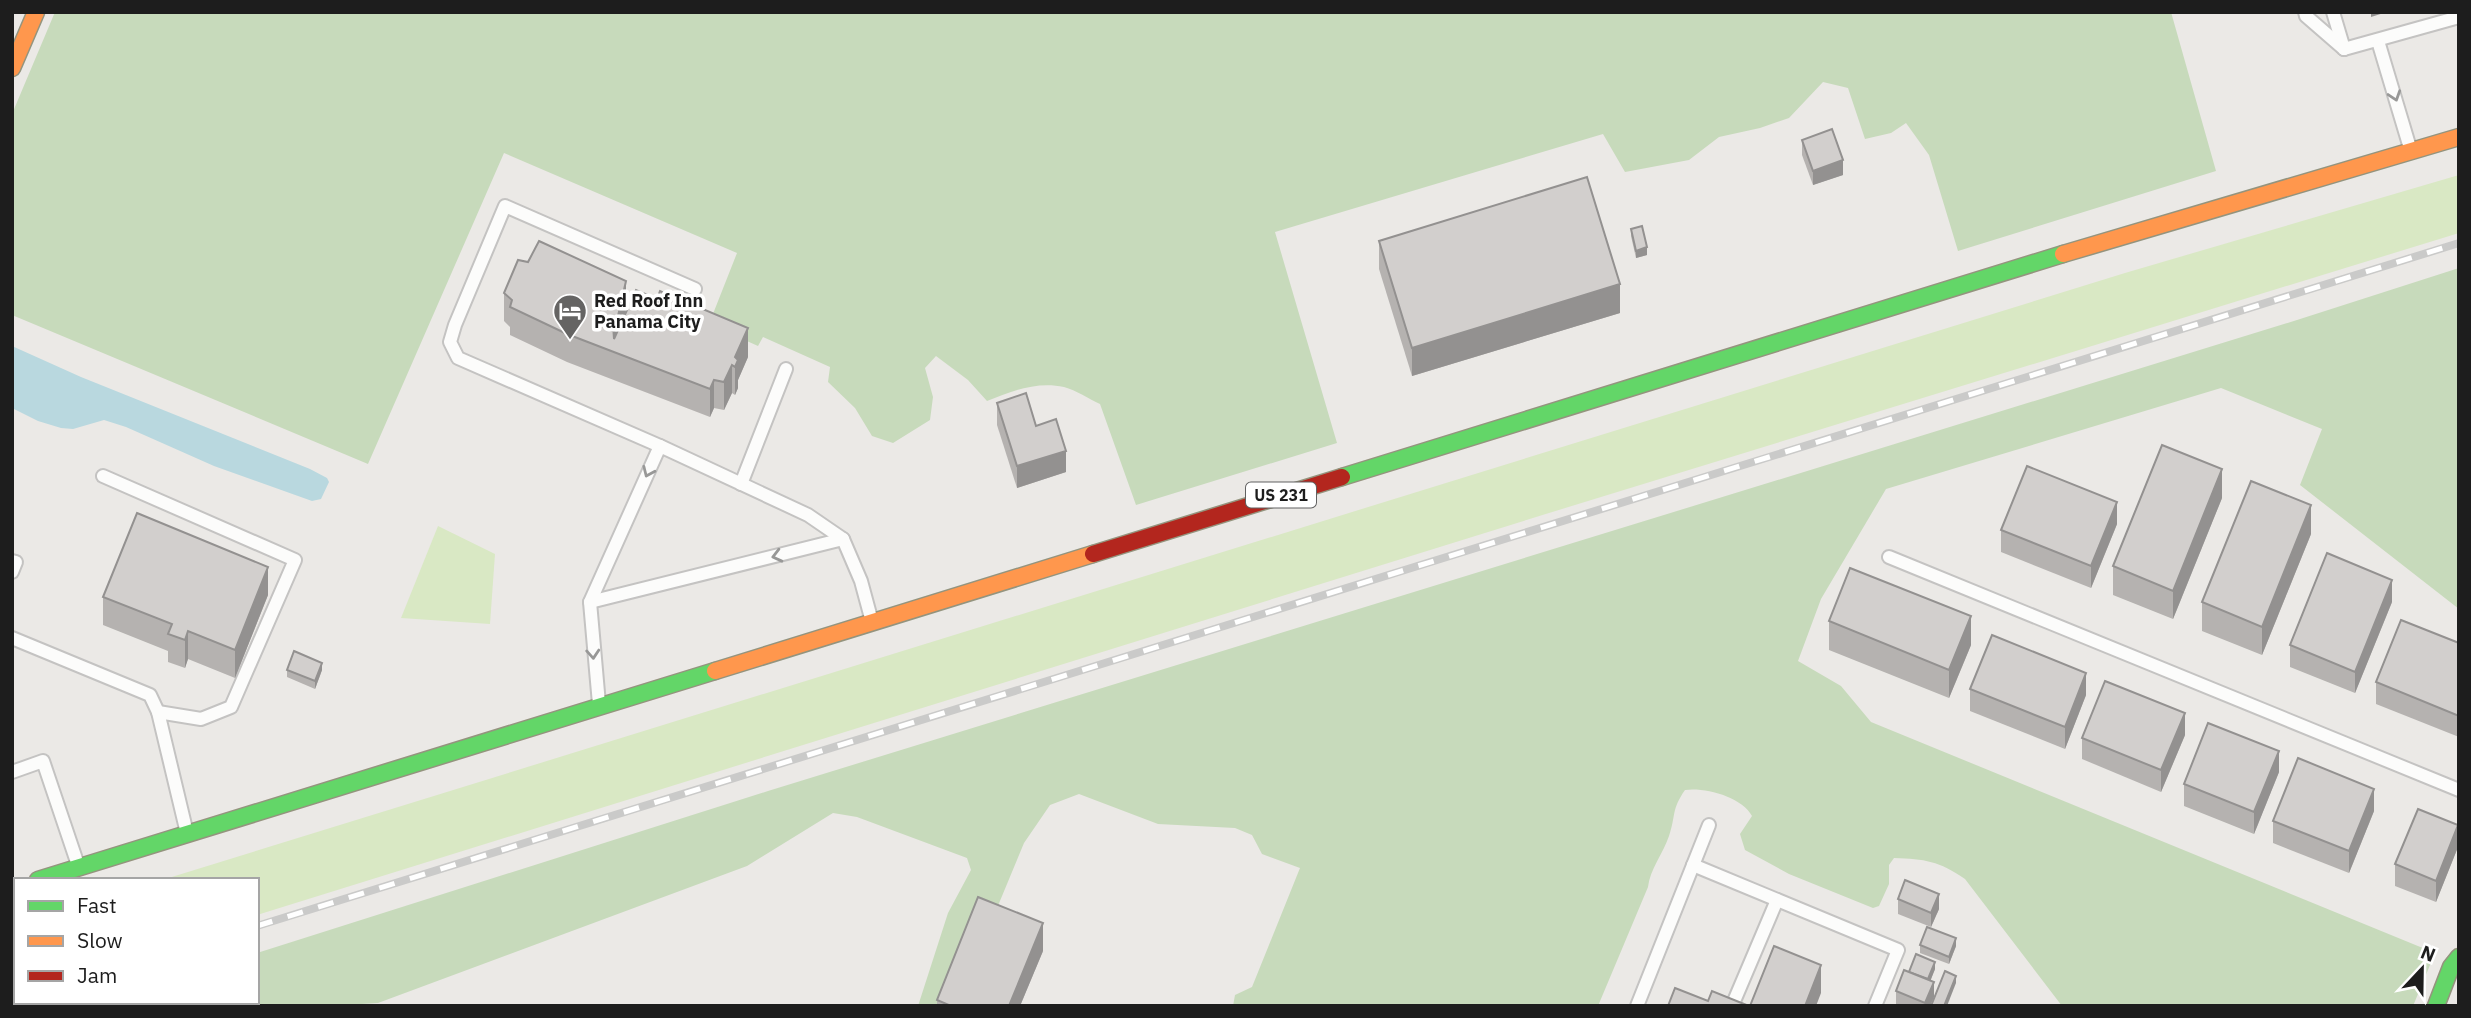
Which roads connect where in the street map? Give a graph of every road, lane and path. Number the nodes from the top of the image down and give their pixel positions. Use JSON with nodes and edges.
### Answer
{"nodes":[{"id":1,"x":36,"y":12,"type":"edge"},
{"id":2,"x":2305,"y":12,"type":"edge"},
{"id":3,"x":2333,"y":12,"type":"edge"},
{"id":4,"x":2459,"y":17,"type":"edge"},
{"id":5,"x":2378,"y":41,"type":"junction"},
{"id":6,"x":2344,"y":49,"type":"junction"},
{"id":7,"x":12,"y":68,"type":"edge"},
{"id":8,"x":2459,"y":137,"type":"edge"},
{"id":9,"x":2411,"y":151,"type":"junction"},
{"id":10,"x":695,"y":289,"type":"dead end"},
{"id":11,"x":786,"y":369,"type":"dead end"},
{"id":12,"x":660,"y":446,"type":"junction"},
{"id":13,"x":103,"y":476,"type":"dead end"},
{"id":14,"x":741,"y":484,"type":"junction"},
{"id":15,"x":843,"y":539,"type":"junction"},
{"id":16,"x":1889,"y":557,"type":"dead end"},
{"id":17,"x":12,"y":561,"type":"edge"},
{"id":18,"x":12,"y":572,"type":"edge"},
{"id":19,"x":590,"y":602,"type":"junction"},
{"id":20,"x":872,"y":621,"type":"junction"},
{"id":21,"x":12,"y":638,"type":"edge"},
{"id":22,"x":599,"y":706,"type":"junction"},
{"id":23,"x":158,"y":712,"type":"junction"},
{"id":24,"x":12,"y":772,"type":"edge"},
{"id":25,"x":2459,"y":790,"type":"edge"},
{"id":26,"x":1709,"y":825,"type":"dead end"},
{"id":27,"x":187,"y":833,"type":"junction"},
{"id":28,"x":1693,"y":865,"type":"junction"},
{"id":29,"x":79,"y":867,"type":"junction"},
{"id":30,"x":44,"y":878,"type":"edge"},
{"id":31,"x":1777,"y":900,"type":"junction"},
{"id":32,"x":2459,"y":957,"type":"edge"},
{"id":33,"x":1637,"y":1006,"type":"edge"},
{"id":34,"x":1732,"y":1006,"type":"edge"},
{"id":35,"x":1875,"y":1006,"type":"edge"},
{"id":36,"x":2436,"y":1006,"type":"edge"}],
"edges":[{"from":1,"to":7,"type":"main road"},
{"from":2,"to":6,"type":"lane"},
{"from":3,"to":6,"type":"lane"},
{"from":4,"to":5,"type":"lane"},
{"from":5,"to":6,"type":"lane"},
{"from":5,"to":9,"type":"lane","one_way":true},
{"from":8,"to":9,"type":"main road","number":"US 231"},
{"from":9,"to":20,"type":"main road","number":"US 231"},
{"from":10,"to":12,"type":"lane"},
{"from":11,"to":14,"type":"lane"},
{"from":12,"to":14,"type":"lane"},
{"from":12,"to":19,"type":"lane","one_way":true},
{"from":13,"to":23,"type":"lane"},
{"from":14,"to":15,"type":"lane"},
{"from":15,"to":19,"type":"lane","one_way":true},
{"from":15,"to":20,"type":"lane"},
{"from":16,"to":25,"type":"lane"},
{"from":17,"to":18,"type":"lane"},
{"from":19,"to":22,"type":"lane","one_way":true},
{"from":20,"to":22,"type":"main road","number":"US 231"},
{"from":21,"to":23,"type":"lane"},
{"from":22,"to":27,"type":"main road","number":"US 231"},
{"from":23,"to":27,"type":"lane"},
{"from":24,"to":29,"type":"lane"},
{"from":26,"to":28,"type":"lane"},
{"from":27,"to":29,"type":"main road","number":"US 231"},
{"from":28,"to":31,"type":"lane"},
{"from":28,"to":33,"type":"lane"},
{"from":29,"to":30,"type":"main road","number":"US 231"},
{"from":31,"to":34,"type":"lane"},
{"from":31,"to":35,"type":"lane"},
{"from":32,"to":36,"type":"main road"}]}
